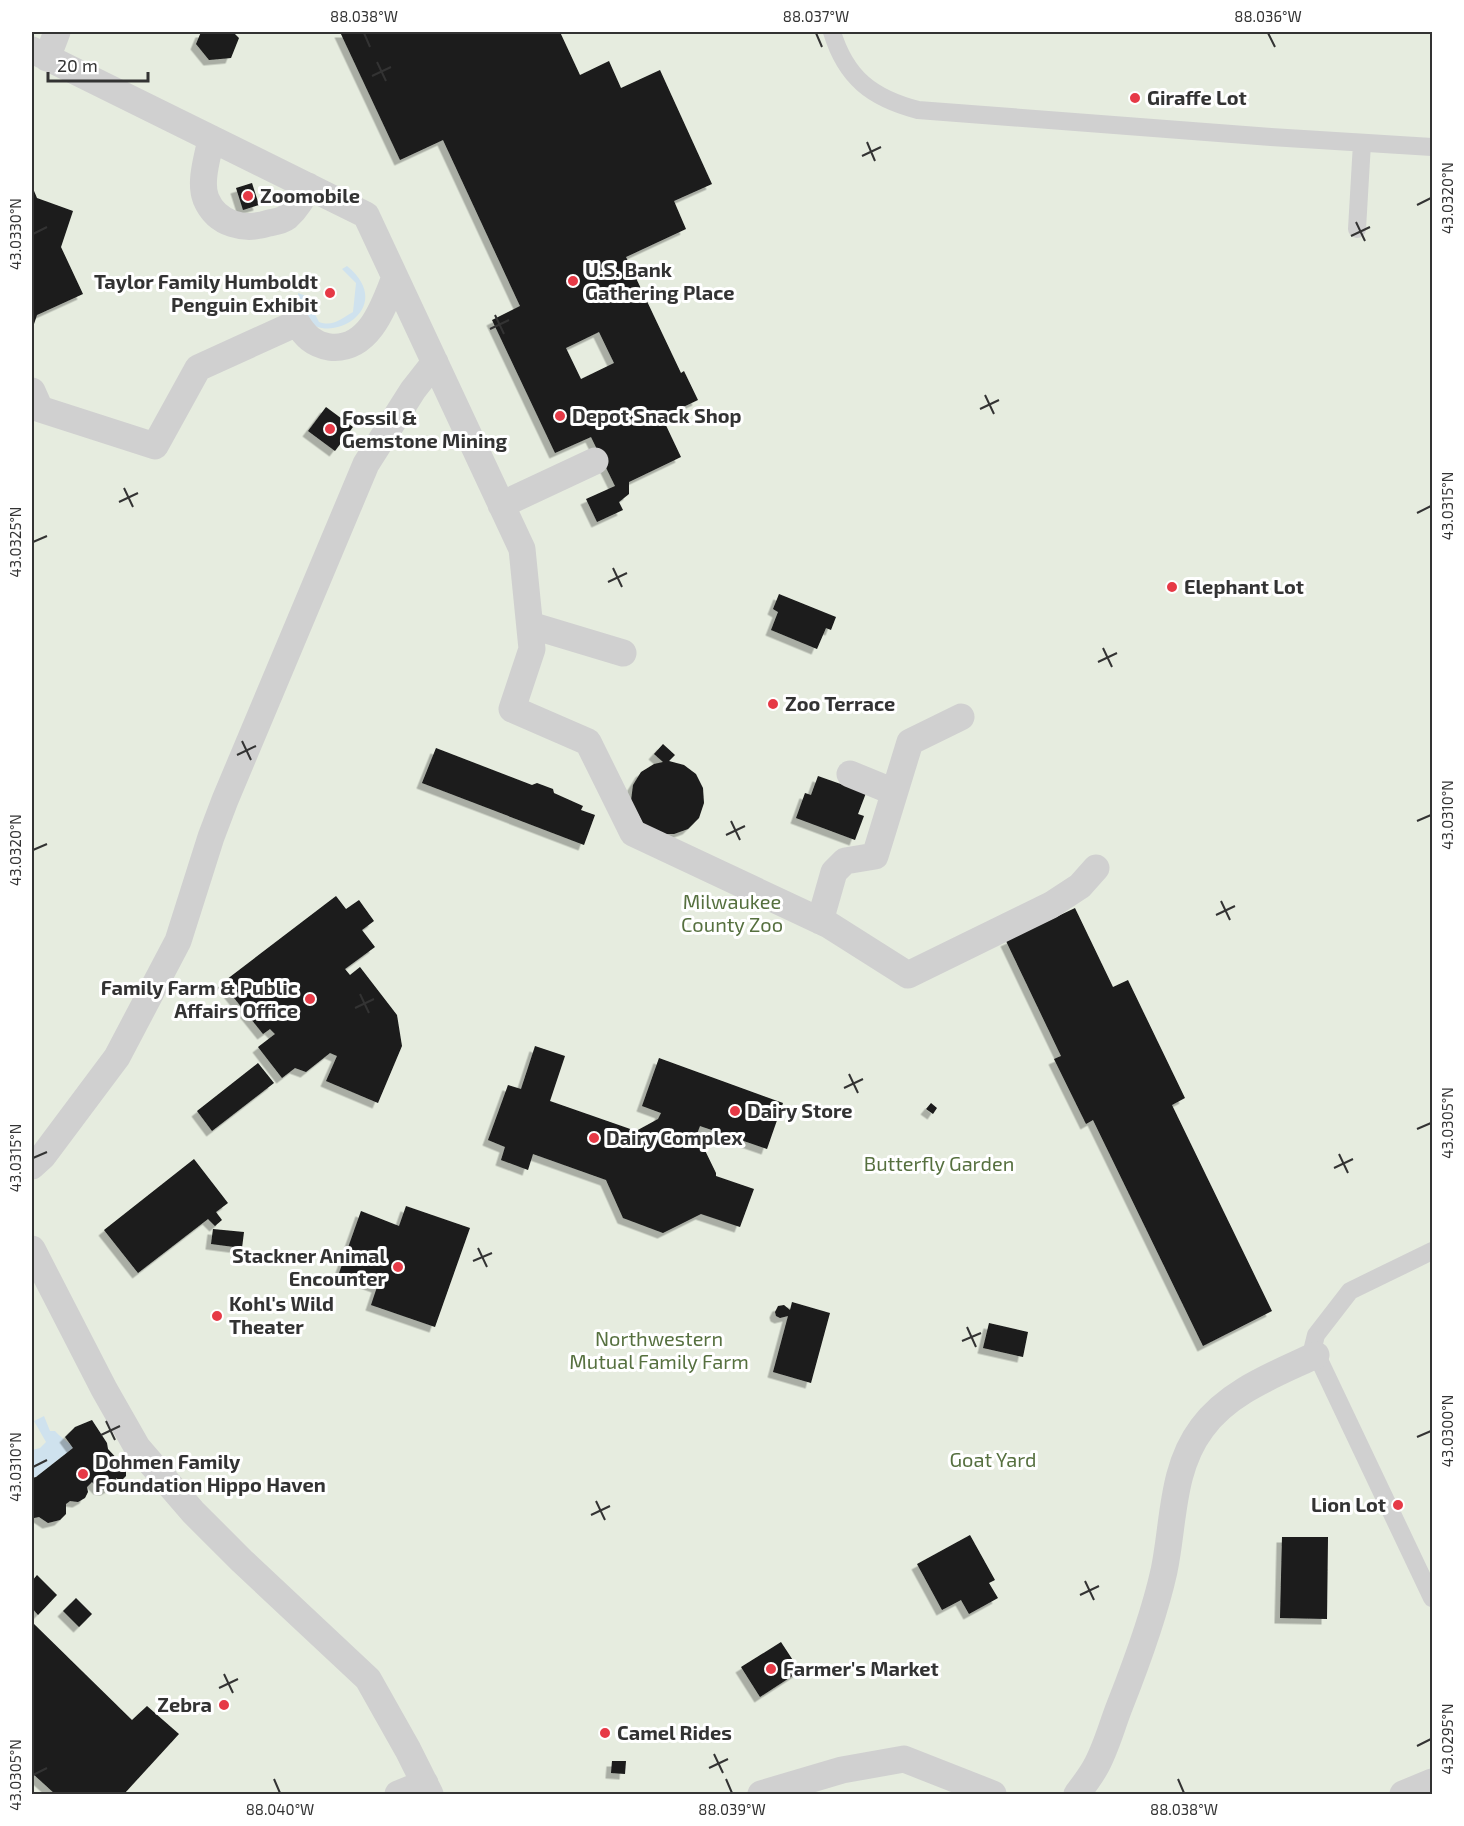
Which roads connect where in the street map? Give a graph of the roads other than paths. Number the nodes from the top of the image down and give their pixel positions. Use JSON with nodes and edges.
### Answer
{"nodes":[{"id":1,"x":57,"y":32,"type":"edge"},
{"id":2,"x":832,"y":32,"type":"edge"},
{"id":3,"x":39,"y":54,"type":"edge"},
{"id":4,"x":211,"y":139,"type":"junction"},
{"id":5,"x":1362,"y":143,"type":"junction"},
{"id":6,"x":1432,"y":147,"type":"edge"},
{"id":7,"x":308,"y":186,"type":"junction"},
{"id":8,"x":1357,"y":229,"type":"dead end"},
{"id":9,"x":395,"y":277,"type":"junction"},
{"id":10,"x":435,"y":362,"type":"junction"},
{"id":11,"x":32,"y":391,"type":"edge"},
{"id":12,"x":595,"y":461,"type":"dead end"},
{"id":13,"x":501,"y":505,"type":"junction"},
{"id":14,"x":530,"y":625,"type":"junction"},
{"id":15,"x":623,"y":653,"type":"dead end"},
{"id":16,"x":961,"y":717,"type":"dead end"},
{"id":17,"x":850,"y":774,"type":"dead end"},
{"id":18,"x":894,"y":792,"type":"junction"},
{"id":19,"x":1096,"y":868,"type":"dead end"},
{"id":20,"x":820,"y":921,"type":"junction"},
{"id":21,"x":32,"y":1166,"type":"edge"},
{"id":22,"x":32,"y":1249,"type":"edge"},
{"id":23,"x":1432,"y":1251,"type":"edge"},
{"id":24,"x":1316,"y":1355,"type":"junction"},
{"id":25,"x":1432,"y":1598,"type":"edge"},
{"id":26,"x":1432,"y":1782,"type":"edge"},
{"id":27,"x":427,"y":1789,"type":"edge"},
{"id":28,"x":398,"y":1794,"type":"edge"},
{"id":29,"x":760,"y":1794,"type":"edge"},
{"id":30,"x":993,"y":1794,"type":"edge"},
{"id":31,"x":1077,"y":1794,"type":"edge"},
{"id":32,"x":1403,"y":1794,"type":"edge"}],
"edges":[{"from":1,"to":3,"type":"street"},
{"from":2,"to":5,"type":"lane"},
{"from":3,"to":4,"type":"street"},
{"from":4,"to":7,"type":"street"},
{"from":4,"to":7,"type":"street"},
{"from":5,"to":6,"type":"lane"},
{"from":5,"to":8,"type":"lane"},
{"from":7,"to":9,"type":"street"},
{"from":9,"to":10,"type":"street"},
{"from":9,"to":11,"type":"street"},
{"from":10,"to":13,"type":"street"},
{"from":10,"to":21,"type":"street"},
{"from":12,"to":13,"type":"street"},
{"from":13,"to":14,"type":"street"},
{"from":14,"to":15,"type":"street"},
{"from":14,"to":20,"type":"street"},
{"from":16,"to":18,"type":"street"},
{"from":17,"to":18,"type":"street"},
{"from":18,"to":20,"type":"street"},
{"from":19,"to":20,"type":"street"},
{"from":22,"to":27,"type":"street"},
{"from":23,"to":24,"type":"lane"},
{"from":24,"to":25,"type":"lane"},
{"from":24,"to":31,"type":"street"},
{"from":26,"to":32,"type":"street"},
{"from":27,"to":28,"type":"street"},
{"from":29,"to":30,"type":"street"}]}
